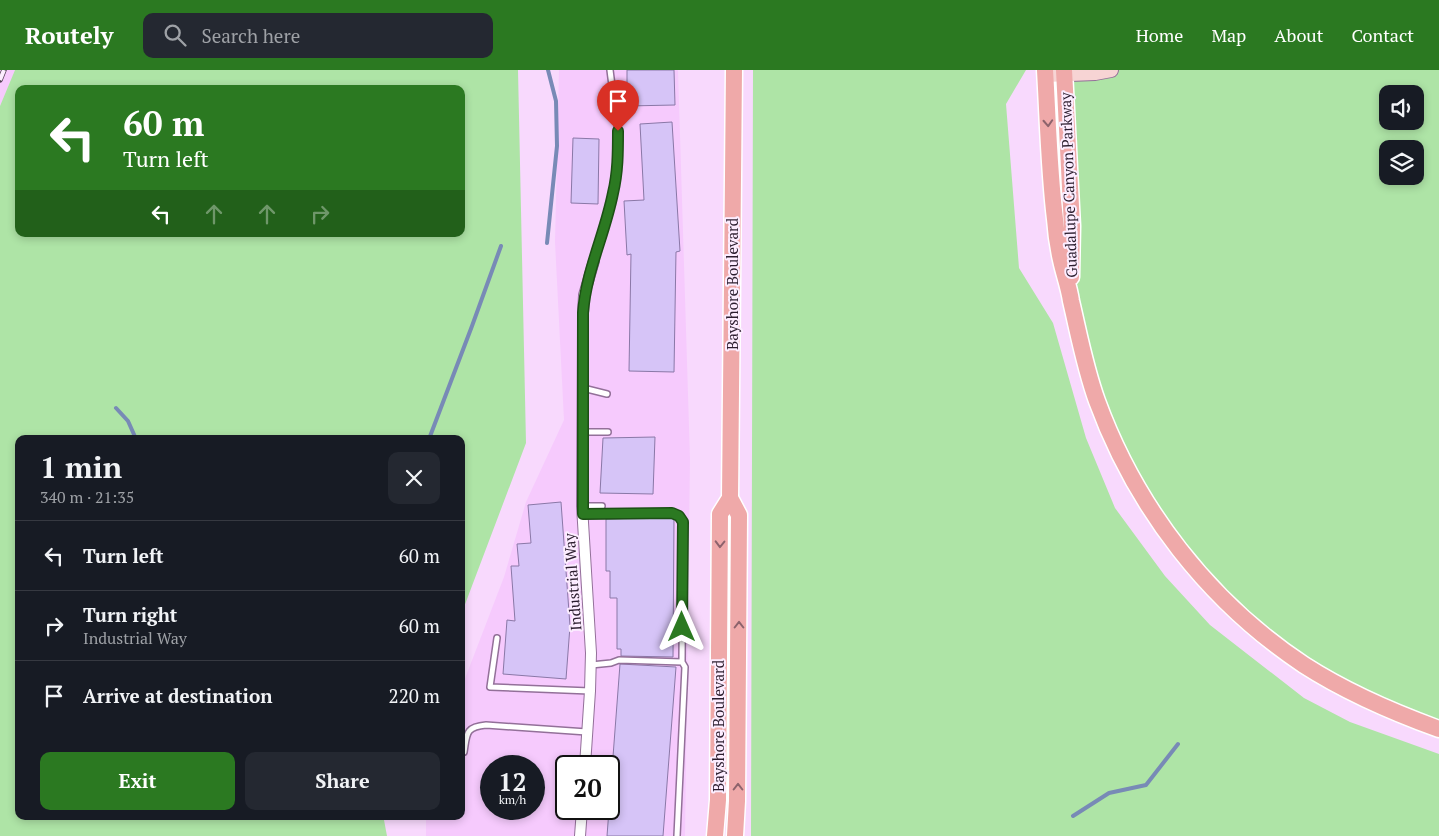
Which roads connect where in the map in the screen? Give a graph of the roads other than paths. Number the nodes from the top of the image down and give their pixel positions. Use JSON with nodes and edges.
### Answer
{"nodes":[{"id":1,"x":610,"y":70,"type":"edge"},
{"id":2,"x":734,"y":70,"type":"edge"},
{"id":3,"x":1111,"y":70,"type":"edge"},
{"id":4,"x":1045,"y":72,"type":"edge"},
{"id":5,"x":1064,"y":72,"type":"edge"},
{"id":6,"x":594,"y":261,"type":"joint"},
{"id":7,"x":1071,"y":300,"type":"junction"},
{"id":8,"x":582,"y":388,"type":"junction"},
{"id":9,"x":606,"y":394,"type":"dead end"},
{"id":10,"x":582,"y":432,"type":"junction"},
{"id":11,"x":608,"y":432,"type":"dead end"},
{"id":12,"x":730,"y":498,"type":"junction"},
{"id":13,"x":602,"y":506,"type":"dead end"},
{"id":14,"x":582,"y":510,"type":"junction"},
{"id":15,"x":496,"y":638,"type":"dead end"},
{"id":16,"x":682,"y":662,"type":"junction"},
{"id":17,"x":591,"y":665,"type":"junction"},
{"id":18,"x":590,"y":691,"type":"junction"},
{"id":19,"x":1439,"y":729,"type":"edge"},
{"id":20,"x":588,"y":732,"type":"junction"},
{"id":21,"x":465,"y":748,"type":"edge"},
{"id":22,"x":586,"y":755,"type":"edge"},
{"id":23,"x":581,"y":820,"type":"edge"},
{"id":24,"x":580,"y":836,"type":"edge"},
{"id":25,"x":677,"y":836,"type":"edge"},
{"id":26,"x":715,"y":836,"type":"edge"},
{"id":27,"x":735,"y":836,"type":"edge"}],
"edges":[{"from":1,"to":6,"type":"lane","name":"Industrial Way"},
{"from":2,"to":12,"type":"main road","name":"Bayshore Boulevard"},
{"from":3,"to":5,"type":"street"},
{"from":4,"to":5,"type":"street"},
{"from":4,"to":7,"type":"main road","name":"Guadalupe Canyon Parkway","one_way":true},
{"from":5,"to":7,"type":"main road","name":"Guadalupe Canyon Parkway"},
{"from":6,"to":8,"type":"street","name":"Industrial Way"},
{"from":7,"to":19,"type":"main road","name":"Guadalupe Canyon Parkway"},
{"from":8,"to":9,"type":"lane"},
{"from":8,"to":10,"type":"street","name":"Industrial Way"},
{"from":10,"to":11,"type":"lane"},
{"from":10,"to":14,"type":"street","name":"Industrial Way"},
{"from":12,"to":26,"type":"main road","name":"Bayshore Boulevard","one_way":true},
{"from":27,"to":12,"type":"main road","name":"Bayshore Boulevard","one_way":true},
{"from":13,"to":14,"type":"lane"},
{"from":14,"to":16,"type":"lane"},
{"from":14,"to":17,"type":"street","name":"Industrial Way"},
{"from":15,"to":18,"type":"lane"},
{"from":16,"to":17,"type":"lane"},
{"from":16,"to":25,"type":"lane"},
{"from":17,"to":18,"type":"street","name":"Industrial Way"},
{"from":18,"to":20,"type":"street","name":"Industrial Way"},
{"from":20,"to":21,"type":"lane"},
{"from":20,"to":22,"type":"street","name":"Industrial Way"},
{"from":23,"to":24,"type":"street"}]}
